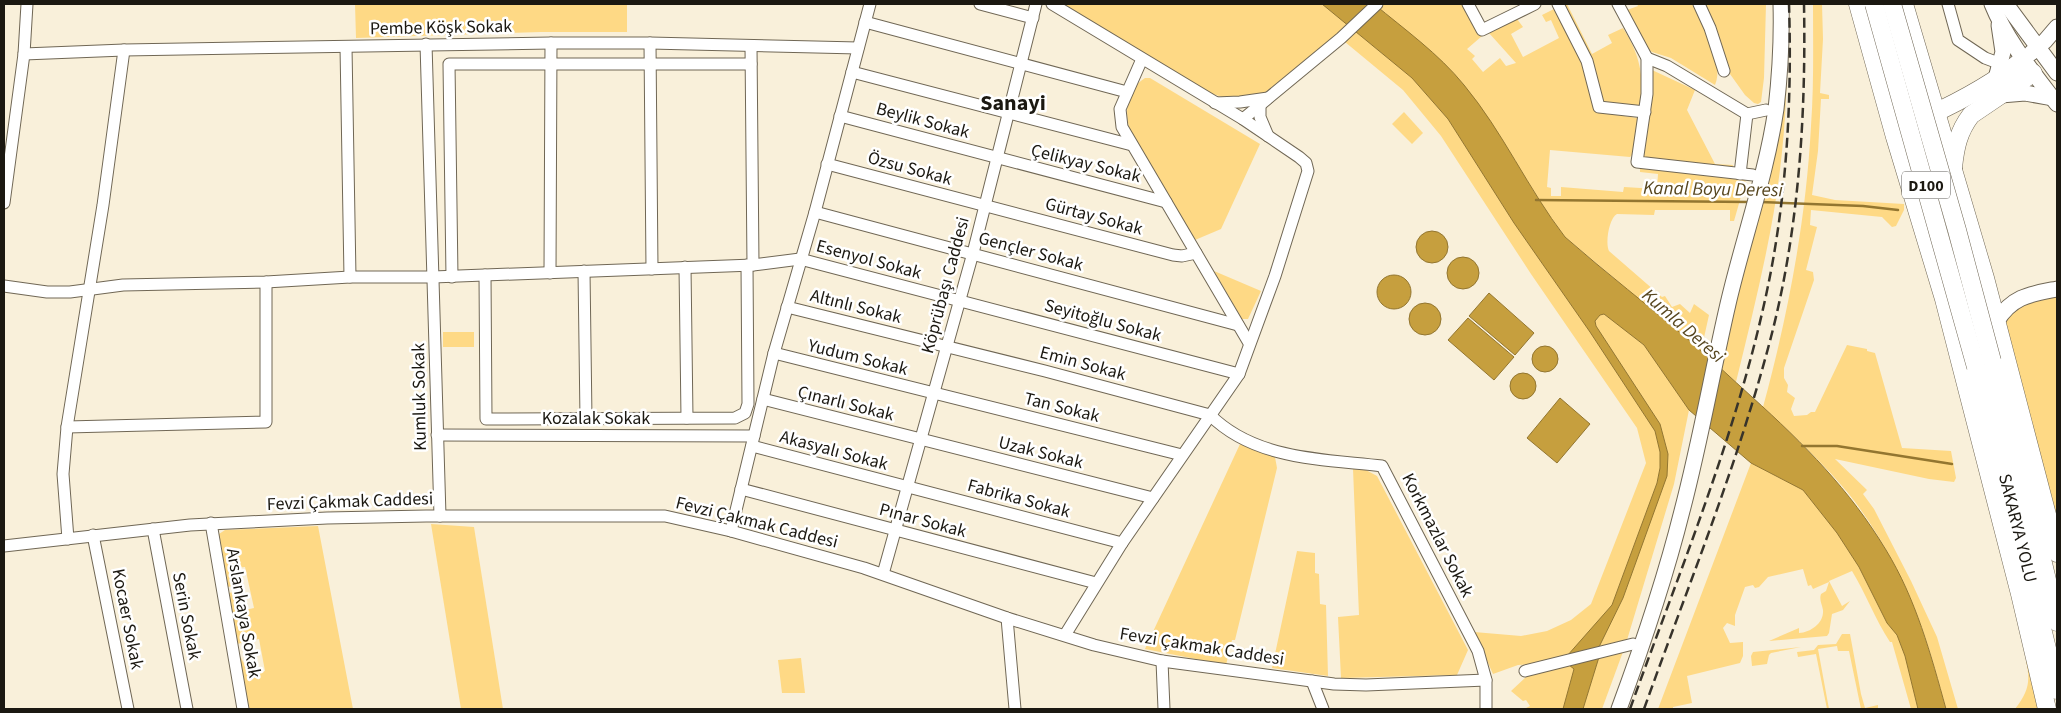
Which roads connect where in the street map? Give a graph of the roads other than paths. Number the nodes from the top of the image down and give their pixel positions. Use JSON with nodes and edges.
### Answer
{"nodes":[{"id":1,"x":27,"y":4,"type":"edge"},
{"id":2,"x":870,"y":4,"type":"edge"},
{"id":3,"x":980,"y":4,"type":"edge"},
{"id":4,"x":1036,"y":4,"type":"edge"},
{"id":5,"x":1052,"y":4,"type":"edge"},
{"id":6,"x":1377,"y":4,"type":"edge"},
{"id":7,"x":1468,"y":4,"type":"edge"},
{"id":8,"x":1535,"y":4,"type":"edge"},
{"id":9,"x":1558,"y":4,"type":"edge"},
{"id":10,"x":1618,"y":4,"type":"edge"},
{"id":11,"x":1699,"y":4,"type":"edge"},
{"id":12,"x":1771,"y":4,"type":"edge"},
{"id":13,"x":1781,"y":4,"type":"edge"},
{"id":14,"x":1858,"y":4,"type":"edge"},
{"id":15,"x":1874,"y":4,"type":"edge"},
{"id":16,"x":1892,"y":4,"type":"edge"},
{"id":17,"x":1904,"y":4,"type":"edge"},
{"id":18,"x":1992,"y":4,"type":"edge"},
{"id":19,"x":2006,"y":4,"type":"edge"},
{"id":20,"x":1949,"y":7,"type":"edge"},
{"id":21,"x":1033,"y":18,"type":"junction"},
{"id":22,"x":1998,"y":18,"type":"junction"},
{"id":23,"x":865,"y":22,"type":"junction"},
{"id":24,"x":2057,"y":26,"type":"edge"},
{"id":25,"x":2024,"y":29,"type":"junction"},
{"id":26,"x":551,"y":43,"type":"junction"},
{"id":27,"x":650,"y":43,"type":"junction"},
{"id":28,"x":426,"y":44,"type":"junction"},
{"id":29,"x":751,"y":46,"type":"junction"},
{"id":30,"x":346,"y":47,"type":"junction"},
{"id":31,"x":858,"y":48,"type":"junction"},
{"id":32,"x":124,"y":50,"type":"junction"},
{"id":33,"x":24,"y":54,"type":"junction"},
{"id":34,"x":1647,"y":58,"type":"junction"},
{"id":35,"x":1142,"y":59,"type":"junction"},
{"id":36,"x":2031,"y":60,"type":"edge"},
{"id":37,"x":551,"y":64,"type":"junction"},
{"id":38,"x":650,"y":64,"type":"junction"},
{"id":39,"x":752,"y":64,"type":"junction"},
{"id":40,"x":1021,"y":64,"type":"junction"},
{"id":41,"x":1923,"y":67,"type":"junction"},
{"id":42,"x":1724,"y":71,"type":"dead end"},
{"id":43,"x":852,"y":72,"type":"junction"},
{"id":44,"x":2057,"y":73,"type":"edge"},
{"id":45,"x":2057,"y":82,"type":"edge"},
{"id":46,"x":1881,"y":85,"type":"junction"},
{"id":47,"x":1998,"y":88,"type":"junction"},
{"id":48,"x":1127,"y":92,"type":"junction"},
{"id":49,"x":1970,"y":95,"type":"junction"},
{"id":50,"x":1270,"y":97,"type":"junction"},
{"id":51,"x":2055,"y":101,"type":"edge"},
{"id":52,"x":1215,"y":103,"type":"junction"},
{"id":53,"x":1260,"y":105,"type":"junction"},
{"id":54,"x":1766,"y":110,"type":"junction"},
{"id":55,"x":1008,"y":112,"type":"junction"},
{"id":56,"x":1644,"y":112,"type":"junction"},
{"id":57,"x":1937,"y":112,"type":"junction"},
{"id":58,"x":1747,"y":114,"type":"junction"},
{"id":59,"x":840,"y":116,"type":"junction"},
{"id":60,"x":1243,"y":120,"type":"junction"},
{"id":61,"x":1268,"y":136,"type":"junction"},
{"id":62,"x":1895,"y":136,"type":"junction"},
{"id":63,"x":1132,"y":145,"type":"junction"},
{"id":64,"x":996,"y":158,"type":"junction"},
{"id":65,"x":827,"y":164,"type":"junction"},
{"id":66,"x":1953,"y":168,"type":"junction"},
{"id":67,"x":1907,"y":175,"type":"junction"},
{"id":68,"x":1751,"y":178,"type":"junction"},
{"id":69,"x":1166,"y":202,"type":"junction"},
{"id":70,"x":4,"y":203,"type":"edge"},
{"id":71,"x":984,"y":205,"type":"junction"},
{"id":72,"x":1966,"y":211,"type":"junction"},
{"id":73,"x":815,"y":212,"type":"junction"},
{"id":74,"x":1746,"y":217,"type":"junction"},
{"id":75,"x":1923,"y":227,"type":"junction"},
{"id":76,"x":1196,"y":253,"type":"junction"},
{"id":77,"x":973,"y":254,"type":"junction"},
{"id":78,"x":800,"y":259,"type":"junction"},
{"id":79,"x":750,"y":265,"type":"junction"},
{"id":80,"x":685,"y":267,"type":"junction"},
{"id":81,"x":652,"y":269,"type":"junction"},
{"id":82,"x":584,"y":271,"type":"junction"},
{"id":83,"x":550,"y":273,"type":"junction"},
{"id":84,"x":484,"y":275,"type":"junction"},
{"id":85,"x":350,"y":277,"type":"junction"},
{"id":86,"x":433,"y":277,"type":"junction"},
{"id":87,"x":452,"y":277,"type":"junction"},
{"id":88,"x":266,"y":282,"type":"junction"},
{"id":89,"x":4,"y":286,"type":"edge"},
{"id":90,"x":88,"y":289,"type":"junction"},
{"id":91,"x":2057,"y":289,"type":"edge"},
{"id":92,"x":959,"y":301,"type":"junction"},
{"id":93,"x":787,"y":307,"type":"junction"},
{"id":94,"x":1997,"y":321,"type":"junction"},
{"id":95,"x":1719,"y":322,"type":"junction"},
{"id":96,"x":1238,"y":325,"type":"junction"},
{"id":97,"x":1249,"y":343,"type":"junction"},
{"id":98,"x":947,"y":347,"type":"junction"},
{"id":99,"x":774,"y":353,"type":"junction"},
{"id":100,"x":1984,"y":364,"type":"junction"},
{"id":101,"x":1239,"y":374,"type":"junction"},
{"id":102,"x":934,"y":394,"type":"junction"},
{"id":103,"x":763,"y":399,"type":"junction"},
{"id":104,"x":1210,"y":415,"type":"junction"},
{"id":105,"x":687,"y":418,"type":"junction"},
{"id":106,"x":586,"y":419,"type":"junction"},
{"id":107,"x":1699,"y":419,"type":"junction"},
{"id":108,"x":67,"y":427,"type":"junction"},
{"id":109,"x":438,"y":435,"type":"junction"},
{"id":110,"x":921,"y":440,"type":"junction"},
{"id":111,"x":753,"y":441,"type":"junction"},
{"id":112,"x":2016,"y":450,"type":"junction"},
{"id":113,"x":1182,"y":455,"type":"junction"},
{"id":114,"x":2003,"y":467,"type":"junction"},
{"id":115,"x":908,"y":488,"type":"junction"},
{"id":116,"x":741,"y":489,"type":"junction"},
{"id":117,"x":1152,"y":498,"type":"junction"},
{"id":118,"x":440,"y":516,"type":"junction"},
{"id":119,"x":211,"y":523,"type":"junction"},
{"id":120,"x":153,"y":529,"type":"junction"},
{"id":121,"x":731,"y":531,"type":"junction"},
{"id":122,"x":896,"y":531,"type":"junction"},
{"id":123,"x":93,"y":535,"type":"junction"},
{"id":124,"x":68,"y":539,"type":"junction"},
{"id":125,"x":1122,"y":543,"type":"junction"},
{"id":126,"x":4,"y":546,"type":"edge"},
{"id":127,"x":2057,"y":553,"type":"edge"},
{"id":128,"x":883,"y":574,"type":"junction"},
{"id":129,"x":2057,"y":581,"type":"edge"},
{"id":130,"x":1096,"y":583,"type":"junction"},
{"id":131,"x":2020,"y":594,"type":"junction"},
{"id":132,"x":1007,"y":618,"type":"junction"},
{"id":133,"x":2057,"y":622,"type":"edge"},
{"id":134,"x":1065,"y":635,"type":"junction"},
{"id":135,"x":1630,"y":644,"type":"junction"},
{"id":136,"x":1162,"y":661,"type":"junction"},
{"id":137,"x":1525,"y":671,"type":"dead end"},
{"id":138,"x":1486,"y":680,"type":"junction"},
{"id":139,"x":1312,"y":681,"type":"junction"},
{"id":140,"x":2057,"y":690,"type":"edge"},
{"id":141,"x":128,"y":709,"type":"edge"},
{"id":142,"x":187,"y":709,"type":"edge"},
{"id":143,"x":243,"y":709,"type":"edge"},
{"id":144,"x":1015,"y":709,"type":"edge"},
{"id":145,"x":1164,"y":709,"type":"edge"},
{"id":146,"x":1323,"y":709,"type":"edge"},
{"id":147,"x":1486,"y":709,"type":"edge"},
{"id":148,"x":1610,"y":709,"type":"edge"},
{"id":149,"x":1619,"y":709,"type":"edge"},
{"id":150,"x":2047,"y":709,"type":"edge"}],
"edges":[{"from":1,"to":33,"type":"street"},
{"from":2,"to":23,"type":"street"},
{"from":3,"to":21,"type":"street"},
{"from":4,"to":21,"type":"street","name":"Köprübaşı Caddesi"},
{"from":5,"to":35,"type":"street"},
{"from":6,"to":50,"type":"street"},
{"from":7,"to":8,"type":"street"},
{"from":9,"to":56,"type":"street"},
{"from":10,"to":34,"type":"street"},
{"from":11,"to":42,"type":"street"},
{"from":12,"to":54,"type":"main road"},
{"from":13,"to":68,"type":"main road"},
{"from":14,"to":46,"type":"highway"},
{"from":15,"to":100,"type":"highway","number":"D100","bridge":true},
{"from":16,"to":100,"type":"highway","number":"D100","bridge":true},
{"from":17,"to":41,"type":"highway"},
{"from":18,"to":22,"type":"main road"},
{"from":19,"to":25,"type":"main road"},
{"from":20,"to":36,"type":"street"},
{"from":21,"to":40,"type":"street","name":"Köprübaşı Caddesi"},
{"from":22,"to":36,"type":"main road"},
{"from":22,"to":36,"type":"main road"},
{"from":23,"to":31,"type":"street"},
{"from":23,"to":40,"type":"street"},
{"from":24,"to":25,"type":"main road"},
{"from":24,"to":36,"type":"main road"},
{"from":25,"to":36,"type":"main road"},
{"from":26,"to":27,"type":"street","name":"Pembe Köşk Sokak"},
{"from":26,"to":28,"type":"street","name":"Pembe Köşk Sokak"},
{"from":26,"to":37,"type":"street"},
{"from":27,"to":29,"type":"street","name":"Pembe Köşk Sokak"},
{"from":27,"to":38,"type":"street"},
{"from":28,"to":30,"type":"street","name":"Pembe Köşk Sokak"},
{"from":28,"to":86,"type":"street","name":"Kumluk Sokak"},
{"from":29,"to":31,"type":"street","name":"Pembe Köşk Sokak"},
{"from":29,"to":39,"type":"street"},
{"from":30,"to":32,"type":"street","name":"Pembe Köşk Sokak"},
{"from":30,"to":85,"type":"street"},
{"from":31,"to":43,"type":"street"},
{"from":32,"to":33,"type":"street","name":"Pembe Köşk Sokak"},
{"from":32,"to":90,"type":"street"},
{"from":33,"to":70,"type":"street"},
{"from":34,"to":56,"type":"street"},
{"from":34,"to":58,"type":"street"},
{"from":35,"to":48,"type":"street"},
{"from":35,"to":52,"type":"street"},
{"from":36,"to":44,"type":"main road"},
{"from":36,"to":45,"type":"main road"},
{"from":36,"to":47,"type":"highway"},
{"from":36,"to":51,"type":"main road"},
{"from":37,"to":38,"type":"street"},
{"from":37,"to":83,"type":"street"},
{"from":37,"to":87,"type":"street"},
{"from":38,"to":39,"type":"street"},
{"from":38,"to":81,"type":"street"},
{"from":39,"to":79,"type":"street"},
{"from":40,"to":48,"type":"street"},
{"from":40,"to":55,"type":"street","name":"Köprübaşı Caddesi"},
{"from":41,"to":46,"type":"highway"},
{"from":41,"to":49,"type":"highway"},
{"from":41,"to":57,"type":"highway"},
{"from":43,"to":55,"type":"street"},
{"from":43,"to":59,"type":"street"},
{"from":46,"to":62,"type":"highway"},
{"from":47,"to":49,"type":"highway"},
{"from":47,"to":51,"type":"main road"},
{"from":47,"to":66,"type":"highway"},
{"from":48,"to":63,"type":"street"},
{"from":49,"to":57,"type":"highway"},
{"from":50,"to":52,"type":"street"},
{"from":50,"to":53,"type":"street"},
{"from":52,"to":60,"type":"street"},
{"from":53,"to":60,"type":"street"},
{"from":53,"to":61,"type":"street"},
{"from":54,"to":58,"type":"street"},
{"from":54,"to":68,"type":"main road"},
{"from":55,"to":63,"type":"street"},
{"from":55,"to":64,"type":"street","name":"Köprübaşı Caddesi"},
{"from":56,"to":68,"type":"street"},
{"from":57,"to":62,"type":"highway"},
{"from":57,"to":66,"type":"highway"},
{"from":58,"to":68,"type":"street"},
{"from":59,"to":64,"type":"street","name":"Beylik Sokak"},
{"from":59,"to":65,"type":"street"},
{"from":60,"to":61,"type":"street"},
{"from":61,"to":97,"type":"street"},
{"from":62,"to":67,"type":"highway"},
{"from":63,"to":69,"type":"street"},
{"from":64,"to":69,"type":"street","name":"Çelikyay Sokak"},
{"from":64,"to":71,"type":"street","name":"Köprübaşı Caddesi"},
{"from":65,"to":71,"type":"street","name":"Özsu Sokak"},
{"from":65,"to":73,"type":"street"},
{"from":66,"to":67,"type":"highway"},
{"from":66,"to":72,"type":"highway"},
{"from":67,"to":75,"type":"highway"},
{"from":68,"to":74,"type":"main road"},
{"from":69,"to":76,"type":"street"},
{"from":71,"to":76,"type":"street","name":"Gürtay Sokak"},
{"from":71,"to":77,"type":"street","name":"Köprübaşı Caddesi"},
{"from":72,"to":75,"type":"highway"},
{"from":72,"to":94,"type":"highway"},
{"from":73,"to":77,"type":"street","name":"Gençler Sokak"},
{"from":73,"to":78,"type":"street"},
{"from":74,"to":95,"type":"main road"},
{"from":74,"to":95,"type":"main road"},
{"from":75,"to":131,"type":"highway"},
{"from":76,"to":96,"type":"street"},
{"from":77,"to":92,"type":"street","name":"Köprübaşı Caddesi"},
{"from":77,"to":96,"type":"street","name":"Gençler Sokak"},
{"from":78,"to":79,"type":"street"},
{"from":78,"to":92,"type":"street","name":"Esenyol Sokak"},
{"from":78,"to":93,"type":"street"},
{"from":79,"to":80,"type":"street"},
{"from":79,"to":105,"type":"street"},
{"from":80,"to":81,"type":"street"},
{"from":80,"to":105,"type":"street"},
{"from":81,"to":82,"type":"street"},
{"from":82,"to":83,"type":"street"},
{"from":82,"to":106,"type":"street"},
{"from":83,"to":84,"type":"street"},
{"from":84,"to":87,"type":"street"},
{"from":84,"to":106,"type":"street"},
{"from":85,"to":86,"type":"street"},
{"from":85,"to":88,"type":"street"},
{"from":86,"to":87,"type":"street"},
{"from":86,"to":109,"type":"street","name":"Kumluk Sokak"},
{"from":88,"to":90,"type":"street"},
{"from":88,"to":108,"type":"street"},
{"from":89,"to":90,"type":"street"},
{"from":90,"to":108,"type":"street"},
{"from":91,"to":94,"type":"main road"},
{"from":92,"to":98,"type":"street","name":"Köprübaşı Caddesi"},
{"from":92,"to":101,"type":"street","name":"Seyitoğlu Sokak"},
{"from":93,"to":98,"type":"street","name":"Altınlı Sokak"},
{"from":93,"to":99,"type":"street"},
{"from":94,"to":127,"type":"highway"},
{"from":95,"to":107,"type":"main road"},
{"from":96,"to":97,"type":"street"},
{"from":97,"to":101,"type":"street"},
{"from":98,"to":102,"type":"street","name":"Köprübaşı Caddesi"},
{"from":98,"to":104,"type":"street","name":"Emin Sokak"},
{"from":99,"to":102,"type":"street","name":"Yudum Sokak"},
{"from":99,"to":103,"type":"street"},
{"from":100,"to":112,"type":"highway","number":"D100"},
{"from":100,"to":114,"type":"highway","name":"SAKARYA YOLU","number":"D100"},
{"from":101,"to":104,"type":"street"},
{"from":102,"to":110,"type":"street","name":"Köprübaşı Caddesi"},
{"from":102,"to":113,"type":"street","name":"Tan Sokak"},
{"from":103,"to":110,"type":"street","name":"Çınarlı Sokak"},
{"from":103,"to":111,"type":"street"},
{"from":104,"to":113,"type":"street"},
{"from":104,"to":138,"type":"street","name":"Korkmazlar Sokak"},
{"from":105,"to":106,"type":"street"},
{"from":107,"to":135,"type":"main road"},
{"from":107,"to":149,"type":"main road"},
{"from":108,"to":124,"type":"street"},
{"from":109,"to":111,"type":"street","name":"Kozalak Sokak"},
{"from":109,"to":118,"type":"street","name":"Kumluk Sokak"},
{"from":110,"to":115,"type":"street","name":"Köprübaşı Caddesi"},
{"from":110,"to":117,"type":"street","name":"Uzak Sokak"},
{"from":111,"to":115,"type":"street","name":"Akasyalı Sokak"},
{"from":111,"to":116,"type":"street"},
{"from":112,"to":129,"type":"highway"},
{"from":112,"to":133,"type":"highway","number":"D100"},
{"from":113,"to":117,"type":"street"},
{"from":114,"to":131,"type":"highway"},
{"from":114,"to":140,"type":"highway","name":"SAKARYA YOLU","number":"D100"},
{"from":115,"to":122,"type":"street","name":"Köprübaşı Caddesi"},
{"from":115,"to":125,"type":"street","name":"Fabrika Sokak"},
{"from":116,"to":121,"type":"street"},
{"from":116,"to":122,"type":"street","name":"Pınar Sokak"},
{"from":117,"to":125,"type":"street"},
{"from":118,"to":119,"type":"street","name":"Fevzi Çakmak Caddesi"},
{"from":118,"to":121,"type":"street","name":"Fevzi Çakmak Caddesi"},
{"from":119,"to":120,"type":"street","name":"Fevzi Çakmak Caddesi"},
{"from":119,"to":143,"type":"street","name":"Arslankaya Sokak"},
{"from":120,"to":123,"type":"street","name":"Fevzi Çakmak Caddesi"},
{"from":120,"to":142,"type":"street","name":"Serin Sokak"},
{"from":121,"to":128,"type":"street","name":"Fevzi Çakmak Caddesi"},
{"from":122,"to":128,"type":"street","name":"Köprübaşı Caddesi"},
{"from":122,"to":130,"type":"street","name":"Pınar Sokak"},
{"from":123,"to":124,"type":"street","name":"Fevzi Çakmak Caddesi"},
{"from":123,"to":141,"type":"street","name":"Kocaer Sokak"},
{"from":124,"to":126,"type":"street","name":"Fevzi Çakmak Caddesi"},
{"from":125,"to":130,"type":"street"},
{"from":128,"to":132,"type":"street","name":"Fevzi Çakmak Caddesi"},
{"from":130,"to":134,"type":"street"},
{"from":131,"to":150,"type":"highway"},
{"from":132,"to":134,"type":"street","name":"Fevzi Çakmak Caddesi"},
{"from":132,"to":144,"type":"street"},
{"from":134,"to":136,"type":"street","name":"Fevzi Çakmak Caddesi"},
{"from":135,"to":137,"type":"street"},
{"from":135,"to":148,"type":"main road"},
{"from":136,"to":139,"type":"street","name":"Fevzi Çakmak Caddesi"},
{"from":136,"to":145,"type":"street"},
{"from":138,"to":139,"type":"street","name":"Fevzi Çakmak Caddesi"},
{"from":138,"to":147,"type":"street","name":"Korkmazlar Sokak"},
{"from":139,"to":146,"type":"street"}]}
